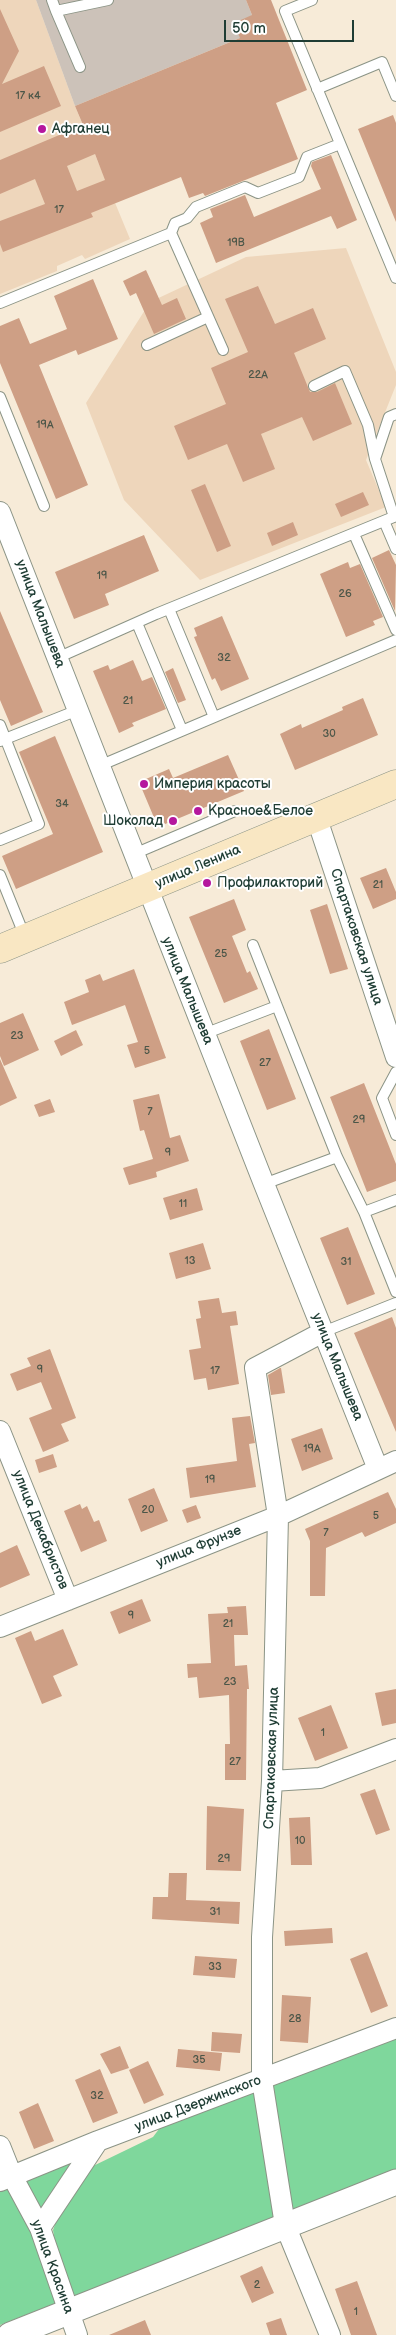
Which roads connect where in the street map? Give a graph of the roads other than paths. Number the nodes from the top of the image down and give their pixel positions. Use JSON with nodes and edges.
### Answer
{"nodes":[{"id":1,"x":52,"y":0,"type":"edge"},
{"id":2,"x":108,"y":0,"type":"edge"},
{"id":3,"x":312,"y":0,"type":"edge"},
{"id":4,"x":56,"y":11,"type":"junction"},
{"id":5,"x":80,"y":67,"type":"dead end"},
{"id":6,"x":317,"y":89,"type":"junction"},
{"id":7,"x":396,"y":96,"type":"edge"},
{"id":8,"x":340,"y":144,"type":"junction"},
{"id":9,"x":171,"y":233,"type":"junction"},
{"id":10,"x":396,"y":278,"type":"edge"},
{"id":11,"x":0,"y":303,"type":"edge"},
{"id":12,"x":208,"y":317,"type":"junction"},
{"id":13,"x":147,"y":345,"type":"dead end"},
{"id":14,"x":223,"y":350,"type":"dead end"},
{"id":15,"x":314,"y":386,"type":"dead end"},
{"id":16,"x":0,"y":397,"type":"edge"},
{"id":17,"x":396,"y":414,"type":"edge"},
{"id":18,"x":4,"y":421,"type":"edge"},
{"id":19,"x":375,"y":459,"type":"junction"},
{"id":20,"x":44,"y":506,"type":"dead end"},
{"id":21,"x":0,"y":512,"type":"edge"},
{"id":22,"x":395,"y":516,"type":"edge"},
{"id":23,"x":384,"y":521,"type":"junction"},
{"id":24,"x":354,"y":534,"type":"junction"},
{"id":25,"x":396,"y":549,"type":"edge"},
{"id":26,"x":169,"y":609,"type":"junction"},
{"id":27,"x":137,"y":623,"type":"junction"},
{"id":28,"x":396,"y":630,"type":"edge"},
{"id":29,"x":396,"y":640,"type":"edge"},
{"id":30,"x":57,"y":658,"type":"junction"},
{"id":31,"x":78,"y":710,"type":"junction"},
{"id":32,"x":214,"y":717,"type":"junction"},
{"id":33,"x":0,"y":725,"type":"edge"},
{"id":34,"x":182,"y":730,"type":"junction"},
{"id":35,"x":3,"y":740,"type":"edge"},
{"id":36,"x":100,"y":766,"type":"junction"},
{"id":37,"x":396,"y":784,"type":"edge"},
{"id":38,"x":235,"y":811,"type":"dead end"},
{"id":39,"x":316,"y":816,"type":"junction"},
{"id":40,"x":0,"y":840,"type":"edge"},
{"id":41,"x":134,"y":854,"type":"junction"},
{"id":42,"x":0,"y":875,"type":"edge"},
{"id":43,"x":148,"y":889,"type":"junction"},
{"id":44,"x":26,"y":938,"type":"junction"},
{"id":45,"x":253,"y":945,"type":"dead end"},
{"id":46,"x":0,"y":949,"type":"edge"},
{"id":47,"x":277,"y":1006,"type":"junction"},
{"id":48,"x":204,"y":1034,"type":"junction"},
{"id":49,"x":396,"y":1057,"type":"edge"},
{"id":50,"x":396,"y":1072,"type":"edge"},
{"id":51,"x":396,"y":1135,"type":"edge"},
{"id":52,"x":337,"y":1157,"type":"junction"},
{"id":53,"x":264,"y":1184,"type":"junction"},
{"id":54,"x":396,"y":1200,"type":"edge"},
{"id":55,"x":364,"y":1212,"type":"junction"},
{"id":56,"x":396,"y":1292,"type":"edge"},
{"id":57,"x":396,"y":1303,"type":"edge"},
{"id":58,"x":323,"y":1332,"type":"junction"},
{"id":59,"x":0,"y":1431,"type":"edge"},
{"id":60,"x":387,"y":1465,"type":"edge"},
{"id":61,"x":278,"y":1516,"type":"junction"},
{"id":62,"x":68,"y":1600,"type":"junction"},
{"id":63,"x":0,"y":1627,"type":"edge"},
{"id":64,"x":396,"y":1749,"type":"edge"},
{"id":65,"x":272,"y":1782,"type":"junction"},
{"id":66,"x":396,"y":2028,"type":"edge"},
{"id":67,"x":262,"y":2080,"type":"junction"},
{"id":68,"x":98,"y":2141,"type":"junction"},
{"id":69,"x":0,"y":2146,"type":"edge"},
{"id":70,"x":6,"y":2179,"type":"edge"},
{"id":71,"x":396,"y":2182,"type":"edge"},
{"id":72,"x":285,"y":2225,"type":"junction"},
{"id":73,"x":40,"y":2228,"type":"junction"},
{"id":74,"x":68,"y":2312,"type":"junction"},
{"id":75,"x":10,"y":2335,"type":"edge"},
{"id":76,"x":77,"y":2335,"type":"edge"},
{"id":77,"x":330,"y":2335,"type":"edge"}],
"edges":[{"from":1,"to":4,"type":"lane"},
{"from":2,"to":4,"type":"lane"},
{"from":3,"to":6,"type":"lane"},
{"from":4,"to":5,"type":"lane"},
{"from":6,"to":7,"type":"lane"},
{"from":6,"to":8,"type":"lane"},
{"from":8,"to":9,"type":"lane"},
{"from":8,"to":10,"type":"lane"},
{"from":9,"to":11,"type":"lane"},
{"from":9,"to":12,"type":"lane"},
{"from":12,"to":13,"type":"lane"},
{"from":12,"to":14,"type":"lane"},
{"from":15,"to":19,"type":"lane"},
{"from":16,"to":18,"type":"lane"},
{"from":17,"to":19,"type":"lane"},
{"from":18,"to":20,"type":"lane"},
{"from":19,"to":22,"type":"lane"},
{"from":21,"to":30,"type":"street","name":"улица Малышева"},
{"from":22,"to":23,"type":"lane"},
{"from":23,"to":24,"type":"lane"},
{"from":23,"to":25,"type":"lane"},
{"from":24,"to":26,"type":"lane"},
{"from":24,"to":28,"type":"lane"},
{"from":26,"to":27,"type":"lane"},
{"from":26,"to":32,"type":"lane"},
{"from":27,"to":30,"type":"lane"},
{"from":27,"to":34,"type":"lane"},
{"from":29,"to":32,"type":"lane"},
{"from":30,"to":31,"type":"street","name":"улица Малышева"},
{"from":31,"to":35,"type":"lane"},
{"from":31,"to":36,"type":"street","name":"улица Малышева"},
{"from":32,"to":34,"type":"lane"},
{"from":33,"to":35,"type":"lane"},
{"from":34,"to":36,"type":"lane"},
{"from":35,"to":40,"type":"lane"},
{"from":36,"to":41,"type":"street","name":"улица Малышева"},
{"from":37,"to":39,"type":"main road","name":"улица Ленина"},
{"from":38,"to":41,"type":"lane"},
{"from":39,"to":43,"type":"main road","name":"улица Ленина"},
{"from":39,"to":49,"type":"street","name":"Спартаковская улица"},
{"from":41,"to":43,"type":"street","name":"улица Малышева"},
{"from":42,"to":44,"type":"lane"},
{"from":43,"to":44,"type":"main road","name":"улица Ленина"},
{"from":43,"to":48,"type":"street","name":"улица Малышева"},
{"from":44,"to":46,"type":"main road","name":"улица Ленина"},
{"from":45,"to":47,"type":"lane"},
{"from":47,"to":48,"type":"lane"},
{"from":47,"to":52,"type":"lane"},
{"from":48,"to":53,"type":"street","name":"улица Малышева"},
{"from":50,"to":51,"type":"lane"},
{"from":52,"to":53,"type":"lane"},
{"from":52,"to":55,"type":"lane"},
{"from":53,"to":58,"type":"street","name":"улица Малышева"},
{"from":54,"to":55,"type":"lane"},
{"from":55,"to":56,"type":"lane"},
{"from":57,"to":58,"type":"lane"},
{"from":58,"to":60,"type":"street","name":"улица Малышева"},
{"from":58,"to":61,"type":"street","name":"Спартаковская улица"},
{"from":59,"to":62,"type":"street","name":"улица Декабристов"},
{"from":60,"to":61,"type":"street","name":"улица Фрунзе"},
{"from":61,"to":62,"type":"street","name":"улица Фрунзе"},
{"from":61,"to":65,"type":"street","name":"Спартаковская улица"},
{"from":62,"to":63,"type":"street","name":"улица Фрунзе"},
{"from":64,"to":65,"type":"street"},
{"from":65,"to":67,"type":"street","name":"Спартаковская улица"},
{"from":66,"to":67,"type":"street","name":"улица Дзержинского"},
{"from":67,"to":68,"type":"street","name":"улица Дзержинского"},
{"from":67,"to":72,"type":"street","name":"Спартаковская улица"},
{"from":68,"to":70,"type":"street","name":"улица Дзержинского"},
{"from":68,"to":73,"type":"street"},
{"from":69,"to":70,"type":"street","name":"улица Красина"},
{"from":70,"to":73,"type":"street","name":"улица Красина"},
{"from":71,"to":72,"type":"street"},
{"from":72,"to":74,"type":"street"},
{"from":72,"to":77,"type":"street","name":"Спартаковская улица"},
{"from":73,"to":74,"type":"street","name":"улица Красина"},
{"from":74,"to":75,"type":"street"},
{"from":74,"to":76,"type":"street","name":"улица Красина"}]}
